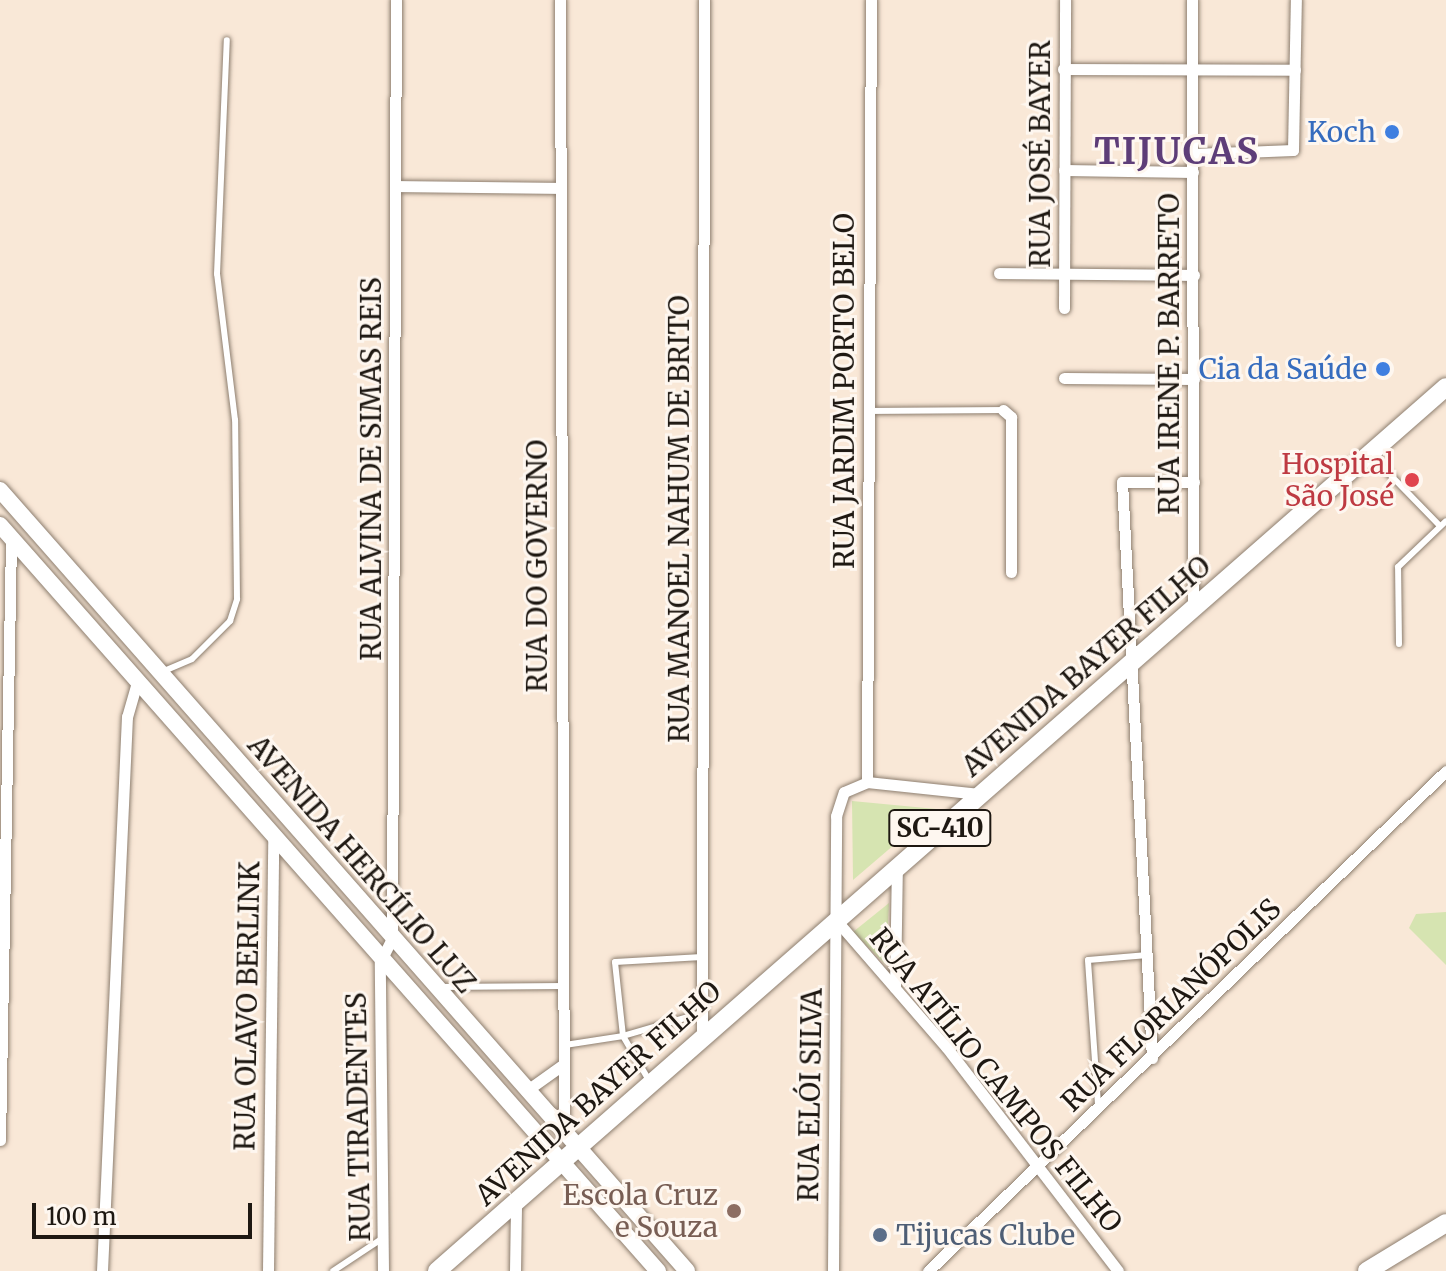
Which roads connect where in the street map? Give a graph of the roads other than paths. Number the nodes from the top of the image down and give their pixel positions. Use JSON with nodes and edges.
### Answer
{"nodes":[{"id":1,"x":396,"y":0,"type":"edge"},
{"id":2,"x":560,"y":0,"type":"edge"},
{"id":3,"x":704,"y":0,"type":"edge"},
{"id":4,"x":871,"y":0,"type":"edge"},
{"id":5,"x":1065,"y":0,"type":"edge"},
{"id":6,"x":1192,"y":0,"type":"edge"},
{"id":7,"x":1296,"y":0,"type":"edge"},
{"id":8,"x":227,"y":40,"type":"dead end"},
{"id":9,"x":1192,"y":67,"type":"junction"},
{"id":10,"x":1063,"y":69,"type":"junction"},
{"id":11,"x":1295,"y":70,"type":"junction"},
{"id":12,"x":1193,"y":154,"type":"junction"},
{"id":13,"x":1064,"y":170,"type":"junction"},
{"id":14,"x":1193,"y":172,"type":"junction"},
{"id":15,"x":397,"y":186,"type":"junction"},
{"id":16,"x":560,"y":188,"type":"junction"},
{"id":17,"x":999,"y":273,"type":"dead end"},
{"id":18,"x":1064,"y":273,"type":"junction"},
{"id":19,"x":1194,"y":275,"type":"junction"},
{"id":20,"x":1064,"y":308,"type":"dead end"},
{"id":21,"x":1064,"y":378,"type":"dead end"},
{"id":22,"x":1194,"y":379,"type":"junction"},
{"id":23,"x":1446,"y":387,"type":"edge"},
{"id":24,"x":1003,"y":410,"type":"joint"},
{"id":25,"x":868,"y":411,"type":"junction"},
{"id":26,"x":1371,"y":455,"type":"junction"},
{"id":27,"x":1194,"y":482,"type":"junction"},
{"id":28,"x":0,"y":490,"type":"edge"},
{"id":29,"x":1443,"y":523,"type":"edge"},
{"id":30,"x":6,"y":531,"type":"edge"},
{"id":31,"x":1011,"y":572,"type":"dead end"},
{"id":32,"x":1193,"y":612,"type":"junction"},
{"id":33,"x":1399,"y":644,"type":"dead end"},
{"id":34,"x":1135,"y":663,"type":"junction"},
{"id":35,"x":160,"y":672,"type":"junction"},
{"id":36,"x":137,"y":682,"type":"junction"},
{"id":37,"x":1446,"y":771,"type":"edge"},
{"id":38,"x":867,"y":782,"type":"junction"},
{"id":39,"x":979,"y":794,"type":"junction"},
{"id":40,"x":273,"y":838,"type":"junction"},
{"id":41,"x":897,"y":866,"type":"junction"},
{"id":42,"x":836,"y":920,"type":"junction"},
{"id":43,"x":392,"y":938,"type":"junction"},
{"id":44,"x":1148,"y":955,"type":"junction"},
{"id":45,"x":702,"y":957,"type":"junction"},
{"id":46,"x":380,"y":962,"type":"junction"},
{"id":47,"x":561,"y":986,"type":"junction"},
{"id":48,"x":434,"y":987,"type":"junction"},
{"id":49,"x":895,"y":988,"type":"junction"},
{"id":50,"x":702,"y":1013,"type":"junction"},
{"id":51,"x":623,"y":1036,"type":"junction"},
{"id":52,"x":702,"y":1037,"type":"junction"},
{"id":53,"x":561,"y":1045,"type":"junction"},
{"id":54,"x":1152,"y":1058,"type":"junction"},
{"id":55,"x":561,"y":1066,"type":"junction"},
{"id":56,"x":650,"y":1082,"type":"junction"},
{"id":57,"x":526,"y":1091,"type":"junction"},
{"id":58,"x":1098,"y":1107,"type":"junction"},
{"id":59,"x":564,"y":1133,"type":"junction"},
{"id":60,"x":0,"y":1140,"type":"edge"},
{"id":61,"x":577,"y":1148,"type":"junction"},
{"id":62,"x":562,"y":1161,"type":"junction"},
{"id":63,"x":1040,"y":1165,"type":"junction"},
{"id":64,"x":516,"y":1204,"type":"junction"},
{"id":65,"x":1446,"y":1223,"type":"edge"},
{"id":66,"x":383,"y":1238,"type":"junction"},
{"id":67,"x":102,"y":1271,"type":"edge"},
{"id":68,"x":268,"y":1271,"type":"edge"},
{"id":69,"x":333,"y":1271,"type":"edge"},
{"id":70,"x":383,"y":1271,"type":"edge"},
{"id":71,"x":437,"y":1271,"type":"edge"},
{"id":72,"x":515,"y":1271,"type":"edge"},
{"id":73,"x":658,"y":1271,"type":"edge"},
{"id":74,"x":687,"y":1271,"type":"edge"},
{"id":75,"x":833,"y":1271,"type":"edge"},
{"id":76,"x":928,"y":1271,"type":"edge"},
{"id":77,"x":1118,"y":1271,"type":"edge"},
{"id":78,"x":1367,"y":1271,"type":"edge"}],
"edges":[{"from":1,"to":15,"type":"street","name":"RUA ALVINA DE SIMAS REIS"},
{"from":2,"to":16,"type":"street","name":"RUA DO GOVERNO"},
{"from":3,"to":45,"type":"street","name":"RUA MANOEL NAHUM DE BRITO"},
{"from":4,"to":25,"type":"street","name":"RUA JARDIM PORTO BELO"},
{"from":5,"to":10,"type":"street","name":"RUA JOSÉ BAYER"},
{"from":6,"to":9,"type":"street","name":"RUA IRENE P. BARRETO"},
{"from":7,"to":11,"type":"street"},
{"from":8,"to":35,"type":"lane"},
{"from":9,"to":10,"type":"street"},
{"from":9,"to":11,"type":"street"},
{"from":9,"to":12,"type":"street","name":"RUA IRENE P. BARRETO"},
{"from":10,"to":13,"type":"street","name":"RUA JOSÉ BAYER"},
{"from":11,"to":12,"type":"street"},
{"from":12,"to":14,"type":"street","name":"RUA IRENE P. BARRETO"},
{"from":13,"to":14,"type":"street"},
{"from":13,"to":18,"type":"street","name":"RUA JOSÉ BAYER"},
{"from":14,"to":19,"type":"street","name":"RUA IRENE P. BARRETO"},
{"from":15,"to":16,"type":"street"},
{"from":15,"to":43,"type":"street","name":"RUA ALVINA DE SIMAS REIS"},
{"from":16,"to":47,"type":"street","name":"RUA DO GOVERNO"},
{"from":17,"to":18,"type":"street"},
{"from":18,"to":19,"type":"street"},
{"from":18,"to":20,"type":"street","name":"RUA JOSÉ BAYER"},
{"from":19,"to":22,"type":"street","name":"RUA IRENE P. BARRETO"},
{"from":21,"to":22,"type":"street"},
{"from":22,"to":27,"type":"street","name":"RUA IRENE P. BARRETO"},
{"from":23,"to":26,"type":"main road","name":"AVENIDA BAYER FILHO","number":"SC-410"},
{"from":24,"to":25,"type":"lane"},
{"from":24,"to":31,"type":"street"},
{"from":25,"to":38,"type":"street","name":"RUA JARDIM PORTO BELO"},
{"from":26,"to":29,"type":"lane"},
{"from":26,"to":32,"type":"main road","name":"AVENIDA BAYER FILHO","number":"SC-410"},
{"from":27,"to":32,"type":"street","name":"RUA IRENE P. BARRETO"},
{"from":27,"to":34,"type":"street"},
{"from":28,"to":35,"type":"street","name":"AVENIDA HERCÍLIO LUZ"},
{"from":29,"to":33,"type":"lane"},
{"from":30,"to":36,"type":"street","name":"AVENIDA HERCÍLIO LUZ"},
{"from":30,"to":60,"type":"street"},
{"from":32,"to":34,"type":"main road","name":"AVENIDA BAYER FILHO","number":"SC-410"},
{"from":34,"to":39,"type":"main road","name":"AVENIDA BAYER FILHO","number":"SC-410"},
{"from":34,"to":44,"type":"street"},
{"from":35,"to":43,"type":"street","name":"AVENIDA HERCÍLIO LUZ"},
{"from":36,"to":40,"type":"street","name":"AVENIDA HERCÍLIO LUZ"},
{"from":36,"to":67,"type":"street"},
{"from":37,"to":54,"type":"street","name":"RUA FLORIANÓPOLIS"},
{"from":38,"to":39,"type":"street"},
{"from":38,"to":42,"type":"street","name":"RUA ELÓI SILVA"},
{"from":39,"to":41,"type":"main road","name":"AVENIDA BAYER FILHO","number":"SC-410"},
{"from":40,"to":46,"type":"street","name":"AVENIDA HERCÍLIO LUZ"},
{"from":40,"to":68,"type":"street","name":"RUA OLAVO BERLINK"},
{"from":41,"to":42,"type":"main road","name":"AVENIDA BAYER FILHO","number":"SC-410"},
{"from":41,"to":49,"type":"street"},
{"from":42,"to":49,"type":"street","name":"RUA ATÍLIO CAMPOS FILHO"},
{"from":42,"to":52,"type":"main road","name":"AVENIDA BAYER FILHO","number":"SC-410"},
{"from":42,"to":75,"type":"street","name":"RUA ELÓI SILVA"},
{"from":43,"to":46,"type":"street"},
{"from":43,"to":48,"type":"street","name":"AVENIDA HERCÍLIO LUZ"},
{"from":44,"to":54,"type":"street"},
{"from":44,"to":58,"type":"lane"},
{"from":45,"to":50,"type":"street","name":"RUA MANOEL NAHUM DE BRITO"},
{"from":45,"to":51,"type":"lane"},
{"from":46,"to":62,"type":"street","name":"AVENIDA HERCÍLIO LUZ"},
{"from":46,"to":66,"type":"street","name":"RUA TIRADENTES"},
{"from":47,"to":48,"type":"lane"},
{"from":47,"to":53,"type":"street","name":"RUA DO GOVERNO"},
{"from":48,"to":57,"type":"street","name":"AVENIDA HERCÍLIO LUZ"},
{"from":49,"to":63,"type":"street","name":"RUA ATÍLIO CAMPOS FILHO"},
{"from":50,"to":51,"type":"lane"},
{"from":50,"to":52,"type":"street","name":"RUA MANOEL NAHUM DE BRITO"},
{"from":51,"to":53,"type":"lane"},
{"from":51,"to":56,"type":"lane"},
{"from":52,"to":56,"type":"main road","name":"AVENIDA BAYER FILHO","number":"SC-410"},
{"from":53,"to":55,"type":"street","name":"RUA DO GOVERNO"},
{"from":54,"to":58,"type":"street","name":"RUA FLORIANÓPOLIS"},
{"from":55,"to":57,"type":"street"},
{"from":55,"to":59,"type":"street","name":"RUA DO GOVERNO"},
{"from":56,"to":61,"type":"main road","name":"AVENIDA BAYER FILHO","number":"SC-410"},
{"from":57,"to":59,"type":"street","name":"AVENIDA HERCÍLIO LUZ"},
{"from":58,"to":63,"type":"street","name":"RUA FLORIANÓPOLIS"},
{"from":59,"to":61,"type":"street","name":"AVENIDA HERCÍLIO LUZ"},
{"from":61,"to":62,"type":"main road","name":"AVENIDA BAYER FILHO","number":"SC-410"},
{"from":61,"to":74,"type":"street","name":"AVENIDA HERCÍLIO LUZ"},
{"from":62,"to":64,"type":"main road","name":"AVENIDA BAYER FILHO","number":"SC-410"},
{"from":62,"to":73,"type":"street","name":"AVENIDA HERCÍLIO LUZ"},
{"from":63,"to":76,"type":"street","name":"RUA FLORIANÓPOLIS"},
{"from":63,"to":77,"type":"street","name":"RUA ATÍLIO CAMPOS FILHO"},
{"from":64,"to":71,"type":"main road","name":"AVENIDA BAYER FILHO","number":"SC-410"},
{"from":64,"to":72,"type":"street"},
{"from":65,"to":78,"type":"main road"},
{"from":66,"to":69,"type":"lane"},
{"from":66,"to":70,"type":"street","name":"RUA TIRADENTES"}]}
